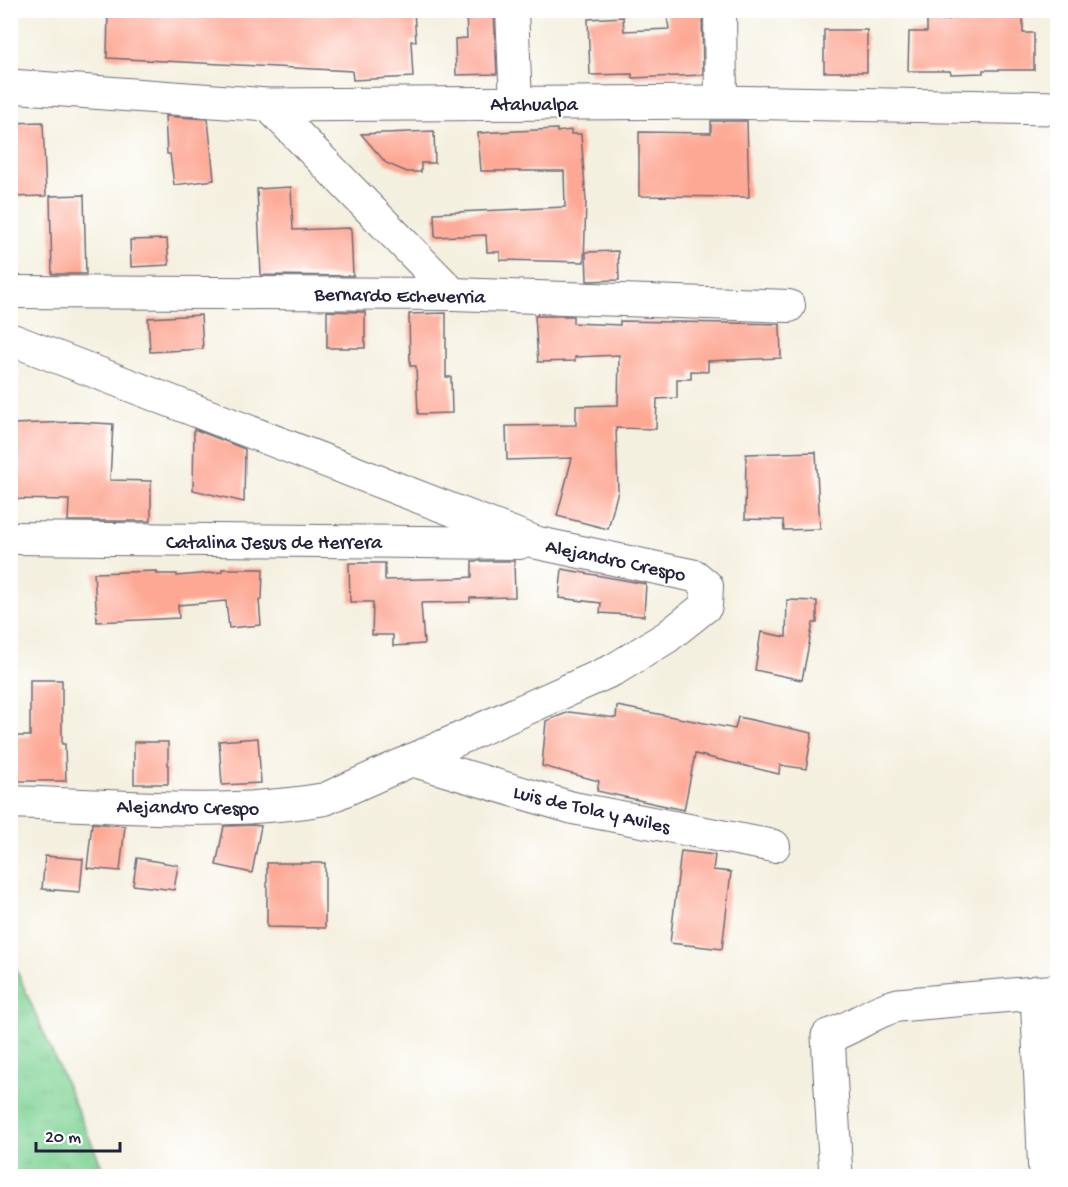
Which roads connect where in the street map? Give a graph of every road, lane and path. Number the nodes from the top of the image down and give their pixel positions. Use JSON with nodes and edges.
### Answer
{"nodes":[{"id":1,"x":512,"y":10,"type":"edge"},
{"id":2,"x":720,"y":10,"type":"edge"},
{"id":3,"x":10,"y":86,"type":"edge"},
{"id":4,"x":721,"y":102,"type":"junction"},
{"id":5,"x":516,"y":103,"type":"junction"},
{"id":6,"x":268,"y":105,"type":"junction"},
{"id":7,"x":1058,"y":108,"type":"edge"},
{"id":8,"x":10,"y":292,"type":"edge"},
{"id":9,"x":453,"y":294,"type":"junction"},
{"id":10,"x":789,"y":306,"type":"dead end"},
{"id":11,"x":10,"y":339,"type":"edge"},
{"id":12,"x":10,"y":538,"type":"edge"},
{"id":13,"x":538,"y":543,"type":"junction"},
{"id":14,"x":411,"y":760,"type":"junction"},
{"id":15,"x":10,"y":802,"type":"edge"},
{"id":16,"x":774,"y":846,"type":"dead end"},
{"id":17,"x":1047,"y":992,"type":"edge"},
{"id":18,"x":836,"y":1176,"type":"edge"},
{"id":19,"x":1045,"y":1176,"type":"edge"}],
"edges":[{"from":1,"to":5,"type":"street"},
{"from":2,"to":4,"type":"street"},
{"from":3,"to":6,"type":"street","name":"Atahualpa"},
{"from":4,"to":5,"type":"street","name":"Atahualpa"},
{"from":4,"to":7,"type":"street","name":"Atahualpa"},
{"from":5,"to":6,"type":"street","name":"Atahualpa"},
{"from":6,"to":9,"type":"street"},
{"from":8,"to":9,"type":"street","name":"Bernardo Echeverria"},
{"from":9,"to":10,"type":"street","name":"Bernardo Echeverria"},
{"from":11,"to":13,"type":"street","name":"Alejandro Crespo"},
{"from":12,"to":13,"type":"street","name":"Catalina Jesus de Herrera"},
{"from":13,"to":14,"type":"street","name":"Alejandro Crespo"},
{"from":14,"to":15,"type":"street","name":"Alejandro Crespo"},
{"from":14,"to":16,"type":"street","name":"Luis de Tola y Aviles"},
{"from":17,"to":18,"type":"street"},
{"from":17,"to":19,"type":"street"}]}
